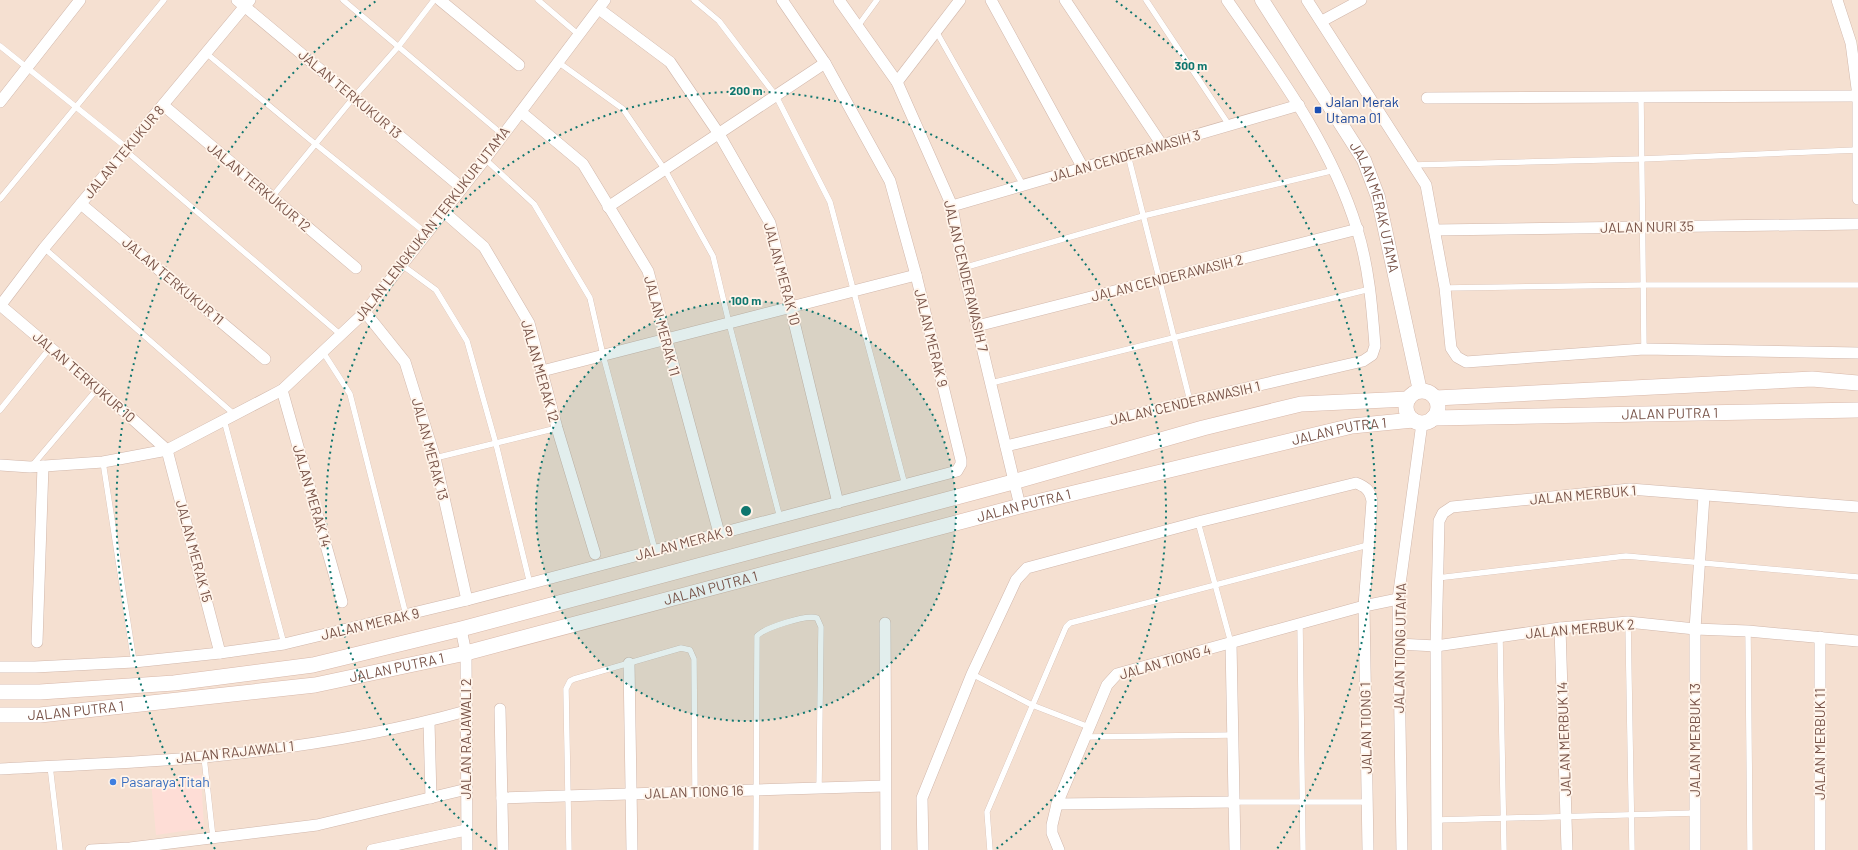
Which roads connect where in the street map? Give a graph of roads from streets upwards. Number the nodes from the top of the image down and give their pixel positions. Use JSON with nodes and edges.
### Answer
{"nodes":[{"id":1,"x":80,"y":0,"type":"edge"},
{"id":2,"x":440,"y":0,"type":"edge"},
{"id":3,"x":782,"y":0,"type":"edge"},
{"id":4,"x":839,"y":0,"type":"edge"},
{"id":5,"x":960,"y":0,"type":"edge"},
{"id":6,"x":991,"y":0,"type":"edge"},
{"id":7,"x":1065,"y":0,"type":"edge"},
{"id":8,"x":1227,"y":0,"type":"edge"},
{"id":9,"x":1262,"y":0,"type":"edge"},
{"id":10,"x":1307,"y":0,"type":"edge"},
{"id":11,"x":1361,"y":0,"type":"edge"},
{"id":12,"x":1837,"y":0,"type":"edge"},
{"id":13,"x":244,"y":2,"type":"edge"},
{"id":14,"x":602,"y":5,"type":"edge"},
{"id":15,"x":1322,"y":21,"type":"junction"},
{"id":16,"x":825,"y":63,"type":"junction"},
{"id":17,"x":519,"y":65,"type":"dead end"},
{"id":18,"x":897,"y":82,"type":"junction"},
{"id":19,"x":1858,"y":96,"type":"edge"},
{"id":20,"x":1427,"y":98,"type":"dead end"},
{"id":21,"x":0,"y":102,"type":"edge"},
{"id":22,"x":163,"y":105,"type":"junction"},
{"id":23,"x":1299,"y":105,"type":"junction"},
{"id":24,"x":521,"y":112,"type":"junction"},
{"id":25,"x":720,"y":134,"type":"junction"},
{"id":26,"x":1162,"y":145,"type":"junction"},
{"id":27,"x":1857,"y":150,"type":"edge"},
{"id":28,"x":1083,"y":168,"type":"junction"},
{"id":29,"x":462,"y":188,"type":"junction"},
{"id":30,"x":1858,"y":199,"type":"edge"},
{"id":31,"x":81,"y":204,"type":"junction"},
{"id":32,"x":952,"y":206,"type":"junction"},
{"id":33,"x":608,"y":207,"type":"junction"},
{"id":34,"x":444,"y":212,"type":"junction"},
{"id":35,"x":1858,"y":224,"type":"edge"},
{"id":36,"x":1358,"y":230,"type":"junction"},
{"id":37,"x":1435,"y":230,"type":"junction"},
{"id":38,"x":356,"y":268,"type":"dead end"},
{"id":39,"x":916,"y":275,"type":"junction"},
{"id":40,"x":0,"y":306,"type":"edge"},
{"id":41,"x":791,"y":307,"type":"junction"},
{"id":42,"x":365,"y":312,"type":"junction"},
{"id":43,"x":977,"y":326,"type":"junction"},
{"id":44,"x":666,"y":339,"type":"junction"},
{"id":45,"x":1858,"y":353,"type":"edge"},
{"id":46,"x":265,"y":359,"type":"dead end"},
{"id":47,"x":542,"y":371,"type":"junction"},
{"id":48,"x":1858,"y":383,"type":"edge"},
{"id":49,"x":282,"y":390,"type":"junction"},
{"id":50,"x":1414,"y":395,"type":"junction"},
{"id":51,"x":1436,"y":398,"type":"junction"},
{"id":52,"x":1858,"y":406,"type":"edge"},
{"id":53,"x":1423,"y":420,"type":"junction"},
{"id":54,"x":1006,"y":446,"type":"junction"},
{"id":55,"x":167,"y":450,"type":"junction"},
{"id":56,"x":0,"y":465,"type":"edge"},
{"id":57,"x":43,"y":466,"type":"junction"},
{"id":58,"x":1013,"y":482,"type":"junction"},
{"id":59,"x":1704,"y":496,"type":"junction"},
{"id":60,"x":838,"y":503,"type":"junction"},
{"id":61,"x":1020,"y":506,"type":"junction"},
{"id":62,"x":1858,"y":507,"type":"edge"},
{"id":63,"x":719,"y":533,"type":"junction"},
{"id":64,"x":595,"y":554,"type":"dead end"},
{"id":65,"x":1398,"y":598,"type":"junction"},
{"id":66,"x":468,"y":600,"type":"junction"},
{"id":67,"x":342,"y":602,"type":"dead end"},
{"id":68,"x":1364,"y":606,"type":"junction"},
{"id":69,"x":885,"y":623,"type":"dead end"},
{"id":70,"x":1560,"y":628,"type":"junction"},
{"id":71,"x":461,"y":629,"type":"junction"},
{"id":72,"x":1695,"y":629,"type":"junction"},
{"id":73,"x":1820,"y":637,"type":"junction"},
{"id":74,"x":1858,"y":641,"type":"edge"},
{"id":75,"x":37,"y":642,"type":"dead end"},
{"id":76,"x":1231,"y":643,"type":"junction"},
{"id":77,"x":1398,"y":644,"type":"junction"},
{"id":78,"x":1436,"y":646,"type":"junction"},
{"id":79,"x":220,"y":653,"type":"junction"},
{"id":80,"x":466,"y":653,"type":"junction"},
{"id":81,"x":629,"y":663,"type":"road end"},
{"id":82,"x":0,"y":667,"type":"edge"},
{"id":83,"x":0,"y":692,"type":"edge"},
{"id":84,"x":500,"y":709,"type":"dead end"},
{"id":85,"x":466,"y":711,"type":"junction"},
{"id":86,"x":0,"y":715,"type":"edge"},
{"id":87,"x":428,"y":722,"type":"junction"},
{"id":88,"x":0,"y":769,"type":"edge"},
{"id":89,"x":885,"y":786,"type":"junction"},
{"id":90,"x":467,"y":789,"type":"junction"},
{"id":91,"x":631,"y":794,"type":"junction"},
{"id":92,"x":431,"y":798,"type":"junction"},
{"id":93,"x":502,"y":798,"type":"junction"},
{"id":94,"x":1234,"y":802,"type":"junction"},
{"id":95,"x":1058,"y":804,"type":"junction"},
{"id":96,"x":466,"y":830,"type":"junction"},
{"id":97,"x":399,"y":847,"type":"edge"},
{"id":98,"x":91,"y":850,"type":"edge"},
{"id":99,"x":372,"y":850,"type":"edge"},
{"id":100,"x":467,"y":850,"type":"edge"},
{"id":101,"x":504,"y":850,"type":"edge"},
{"id":102,"x":632,"y":850,"type":"edge"},
{"id":103,"x":886,"y":850,"type":"edge"},
{"id":104,"x":923,"y":850,"type":"edge"},
{"id":105,"x":1059,"y":850,"type":"edge"},
{"id":106,"x":1235,"y":850,"type":"edge"},
{"id":107,"x":1368,"y":850,"type":"edge"},
{"id":108,"x":1402,"y":850,"type":"edge"},
{"id":109,"x":1437,"y":850,"type":"edge"},
{"id":110,"x":1567,"y":850,"type":"edge"},
{"id":111,"x":1695,"y":850,"type":"edge"},
{"id":112,"x":1820,"y":850,"type":"edge"}],
"edges":[{"from":1,"to":21,"type":"street"},
{"from":2,"to":17,"type":"street"},
{"from":3,"to":16,"type":"street","name":"JALAN MERAK 9"},
{"from":4,"to":18,"type":"street","name":"JALAN CENDERAWASIH 7"},
{"from":5,"to":18,"type":"street"},
{"from":6,"to":28,"type":"street"},
{"from":7,"to":26,"type":"street"},
{"from":8,"to":23,"type":"street"},
{"from":9,"to":50,"type":"street","name":"JALAN MERAK UTAMA"},
{"from":10,"to":15,"type":"street"},
{"from":11,"to":15,"type":"street"},
{"from":12,"to":19,"type":"street"},
{"from":13,"to":22,"type":"street","name":"JALAN TEKUKUR 8"},
{"from":13,"to":29,"type":"street","name":"JALAN TERKUKUR 13"},
{"from":14,"to":24,"type":"street","name":"JALAN LENGKUKAN TERKUKUR UTAMA"},
{"from":14,"to":25,"type":"street","name":"JALAN MERAK 10"},
{"from":15,"to":37,"type":"street"},
{"from":16,"to":25,"type":"street"},
{"from":16,"to":39,"type":"street","name":"JALAN MERAK 9"},
{"from":18,"to":32,"type":"street","name":"JALAN CENDERAWASIH 7"},
{"from":19,"to":20,"type":"street"},
{"from":19,"to":27,"type":"street"},
{"from":22,"to":31,"type":"street","name":"JALAN TEKUKUR 8"},
{"from":22,"to":38,"type":"street","name":"JALAN TERKUKUR 12"},
{"from":23,"to":26,"type":"street","name":"JALAN CENDERAWASIH 3"},
{"from":23,"to":36,"type":"street"},
{"from":24,"to":29,"type":"street","name":"JALAN LENGKUKAN TERKUKUR UTAMA"},
{"from":24,"to":33,"type":"street","name":"JALAN MERAK 11"},
{"from":25,"to":33,"type":"street"},
{"from":25,"to":41,"type":"street","name":"JALAN MERAK 10"},
{"from":26,"to":28,"type":"street","name":"JALAN CENDERAWASIH 3"},
{"from":27,"to":30,"type":"street"},
{"from":28,"to":32,"type":"street","name":"JALAN CENDERAWASIH 3"},
{"from":29,"to":34,"type":"street","name":"JALAN LENGKUKAN TERKUKUR UTAMA"},
{"from":31,"to":40,"type":"street","name":"JALAN TEKUKUR 8"},
{"from":31,"to":46,"type":"street","name":"JALAN TERKUKUR 11"},
{"from":32,"to":43,"type":"street","name":"JALAN CENDERAWASIH 7"},
{"from":33,"to":44,"type":"street","name":"JALAN MERAK 11"},
{"from":34,"to":42,"type":"street","name":"JALAN LENGKUKAN TERKUKUR UTAMA"},
{"from":34,"to":47,"type":"street","name":"JALAN MERAK 12"},
{"from":35,"to":37,"type":"street","name":"JALAN NURI 35"},
{"from":36,"to":43,"type":"street","name":"JALAN CENDERAWASIH 2"},
{"from":36,"to":54,"type":"street","name":"JALAN CENDERAWASIH 1"},
{"from":37,"to":45,"type":"street"},
{"from":39,"to":41,"type":"street"},
{"from":39,"to":60,"type":"street","name":"JALAN MERAK 9"},
{"from":40,"to":55,"type":"street","name":"JALAN TERKUKUR 10"},
{"from":41,"to":44,"type":"street"},
{"from":41,"to":60,"type":"street","name":"JALAN MERAK 10"},
{"from":42,"to":49,"type":"street","name":"JALAN LENGKUKAN TERKUKUR UTAMA"},
{"from":42,"to":66,"type":"street","name":"JALAN MERAK 13"},
{"from":43,"to":54,"type":"street","name":"JALAN CENDERAWASIH 7"},
{"from":44,"to":47,"type":"street"},
{"from":44,"to":63,"type":"street","name":"JALAN MERAK 11"},
{"from":47,"to":64,"type":"street","name":"JALAN MERAK 12"},
{"from":48,"to":51,"type":"main road","name":"JALAN PUTRA 1"},
{"from":49,"to":55,"type":"street","name":"JALAN LENGKUKAN TERKUKUR UTAMA"},
{"from":49,"to":67,"type":"street","name":"JALAN MERAK 14"},
{"from":50,"to":51,"type":"main road"},
{"from":50,"to":53,"type":"main road"},
{"from":50,"to":58,"type":"main road","name":"JALAN PUTRA 1"},
{"from":51,"to":53,"type":"main road"},
{"from":52,"to":53,"type":"main road","name":"JALAN PUTRA 1"},
{"from":53,"to":61,"type":"main road","name":"JALAN PUTRA 1"},
{"from":53,"to":65,"type":"street","name":"JALAN TIONG UTAMA"},
{"from":54,"to":58,"type":"street","name":"JALAN CENDERAWASIH 7"},
{"from":55,"to":57,"type":"street","name":"JALAN LENGKUKAN TERKUKUR UTAMA"},
{"from":55,"to":79,"type":"street","name":"JALAN MERAK 15"},
{"from":56,"to":57,"type":"street","name":"JALAN LENGKUKAN TERKUKUR UTAMA"},
{"from":57,"to":75,"type":"street"},
{"from":58,"to":61,"type":"street","name":"JALAN CENDERAWASIH 7"},
{"from":58,"to":71,"type":"main road","name":"JALAN PUTRA 1"},
{"from":59,"to":62,"type":"street","name":"JALAN MERBUK 1"},
{"from":59,"to":72,"type":"street","name":"JALAN MERBUK 13"},
{"from":59,"to":78,"type":"street","name":"JALAN MERBUK 1"},
{"from":60,"to":63,"type":"street","name":"JALAN MERAK 9"},
{"from":61,"to":80,"type":"main road","name":"JALAN PUTRA 1"},
{"from":63,"to":66,"type":"street","name":"JALAN MERAK 9"},
{"from":65,"to":68,"type":"street","name":"JALAN TIONG 4"},
{"from":65,"to":77,"type":"street","name":"JALAN TIONG UTAMA"},
{"from":66,"to":79,"type":"street","name":"JALAN MERAK 9"},
{"from":68,"to":76,"type":"street","name":"JALAN TIONG 4"},
{"from":68,"to":104,"type":"street","name":"JALAN TIONG 1"},
{"from":68,"to":107,"type":"street","name":"JALAN TIONG 1"},
{"from":69,"to":89,"type":"street"},
{"from":70,"to":72,"type":"street","name":"JALAN MERBUK 2"},
{"from":70,"to":78,"type":"street","name":"JALAN MERBUK 2"},
{"from":70,"to":110,"type":"street","name":"JALAN MERBUK 14"},
{"from":71,"to":80,"type":"street","name":"JALAN RAJAWALI 2"},
{"from":71,"to":83,"type":"main road","name":"JALAN PUTRA 1"},
{"from":72,"to":73,"type":"street","name":"JALAN MERBUK 2"},
{"from":72,"to":111,"type":"street","name":"JALAN MERBUK 13"},
{"from":73,"to":74,"type":"street","name":"JALAN MERBUK 2"},
{"from":73,"to":112,"type":"street","name":"JALAN MERBUK 11"},
{"from":76,"to":94,"type":"street"},
{"from":76,"to":95,"type":"street","name":"JALAN TIONG 4"},
{"from":77,"to":78,"type":"street","name":"JALAN MERBUK 2"},
{"from":77,"to":108,"type":"street","name":"JALAN TIONG UTAMA"},
{"from":78,"to":109,"type":"street","name":"JALAN MERBUK 1"},
{"from":79,"to":82,"type":"street","name":"JALAN MERAK 9"},
{"from":80,"to":85,"type":"street","name":"JALAN RAJAWALI 2"},
{"from":80,"to":86,"type":"main road","name":"JALAN PUTRA 1"},
{"from":81,"to":91,"type":"street"},
{"from":84,"to":93,"type":"street"},
{"from":85,"to":87,"type":"street","name":"JALAN RAJAWALI 1"},
{"from":85,"to":90,"type":"street","name":"JALAN RAJAWALI 2"},
{"from":87,"to":88,"type":"street","name":"JALAN RAJAWALI 1"},
{"from":87,"to":92,"type":"street"},
{"from":89,"to":91,"type":"street","name":"JALAN TIONG 16"},
{"from":89,"to":103,"type":"street"},
{"from":90,"to":92,"type":"street"},
{"from":90,"to":96,"type":"street","name":"JALAN RAJAWALI 2"},
{"from":91,"to":93,"type":"street","name":"JALAN TIONG 16"},
{"from":91,"to":102,"type":"street"},
{"from":92,"to":98,"type":"street"},
{"from":93,"to":101,"type":"street"},
{"from":94,"to":95,"type":"street"},
{"from":94,"to":106,"type":"street"},
{"from":95,"to":105,"type":"street","name":"JALAN TIONG 4"},
{"from":96,"to":97,"type":"street"},
{"from":96,"to":100,"type":"street","name":"JALAN RAJAWALI 2"},
{"from":97,"to":99,"type":"street"}]}
